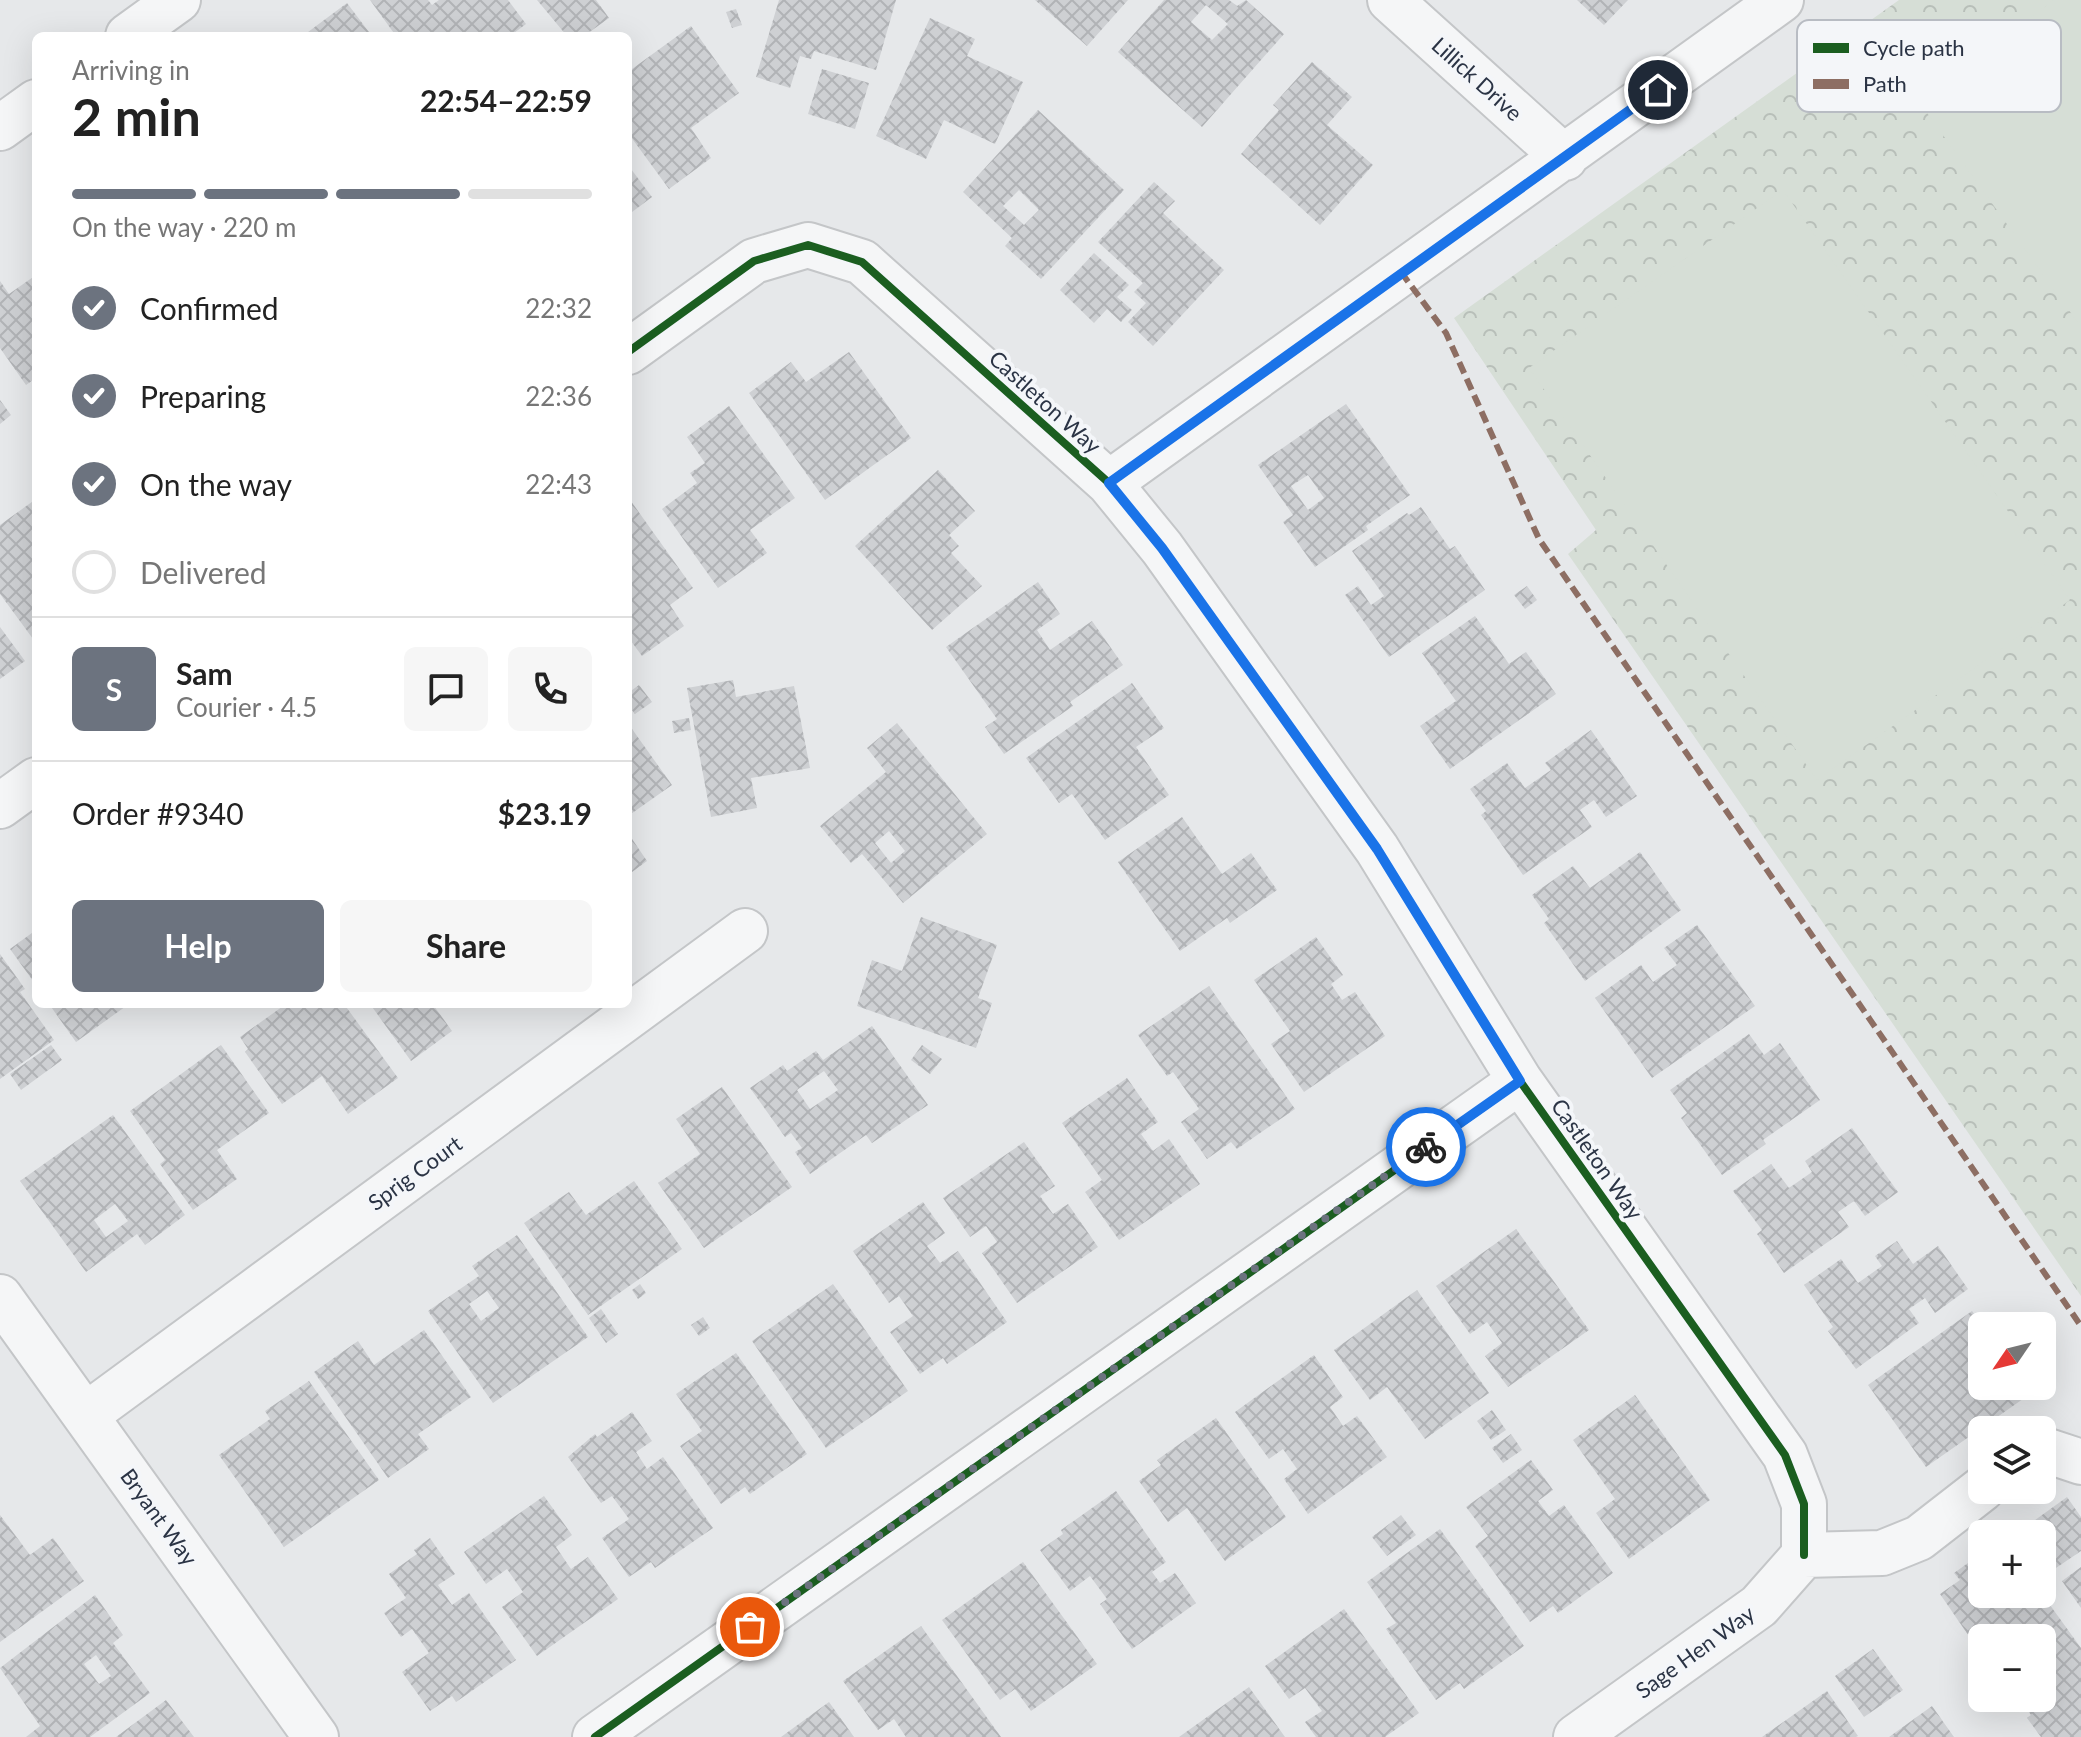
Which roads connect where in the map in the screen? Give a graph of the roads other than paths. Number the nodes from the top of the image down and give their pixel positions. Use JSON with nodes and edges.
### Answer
{"nodes":[{"id":1,"x":178,"y":0,"type":"edge"},
{"id":2,"x":1390,"y":0,"type":"edge"},
{"id":3,"x":1781,"y":0,"type":"edge"},
{"id":4,"x":134,"y":32,"type":"edge"},
{"id":5,"x":32,"y":105,"type":"edge"},
{"id":6,"x":0,"y":128,"type":"edge"},
{"id":7,"x":1565,"y":158,"type":"junction"},
{"id":8,"x":632,"y":349,"type":"edge"},
{"id":9,"x":1109,"y":483,"type":"junction"},
{"id":10,"x":32,"y":783,"type":"edge"},
{"id":11,"x":0,"y":806,"type":"edge"},
{"id":12,"x":745,"y":931,"type":"dead end"},
{"id":13,"x":1520,"y":1081,"type":"junction"},
{"id":14,"x":0,"y":1297,"type":"edge"},
{"id":15,"x":86,"y":1415,"type":"junction"},
{"id":16,"x":2056,"y":1454,"type":"edge"},
{"id":17,"x":2081,"y":1462,"type":"edge"},
{"id":18,"x":1968,"y":1500,"type":"edge"},
{"id":19,"x":1804,"y":1555,"type":"junction"},
{"id":20,"x":316,"y":1737,"type":"edge"},
{"id":21,"x":595,"y":1737,"type":"edge"},
{"id":22,"x":1576,"y":1737,"type":"edge"}],
"edges":[{"from":1,"to":4,"type":"street"},
{"from":2,"to":7,"type":"street","name":"Lillick Drive"},
{"from":3,"to":7,"type":"street"},
{"from":5,"to":6,"type":"street"},
{"from":7,"to":9,"type":"street"},
{"from":8,"to":9,"type":"street","name":"Castleton Way"},
{"from":9,"to":13,"type":"street","name":"Castleton Way"},
{"from":10,"to":11,"type":"street"},
{"from":12,"to":15,"type":"street","name":"Sprig Court"},
{"from":13,"to":19,"type":"street","name":"Castleton Way"},
{"from":13,"to":21,"type":"street"},
{"from":14,"to":15,"type":"street","name":"Bryant Way"},
{"from":15,"to":20,"type":"street","name":"Bryant Way"},
{"from":16,"to":17,"type":"street"},
{"from":18,"to":19,"type":"street"},
{"from":19,"to":22,"type":"street","name":"Sage Hen Way"}]}
